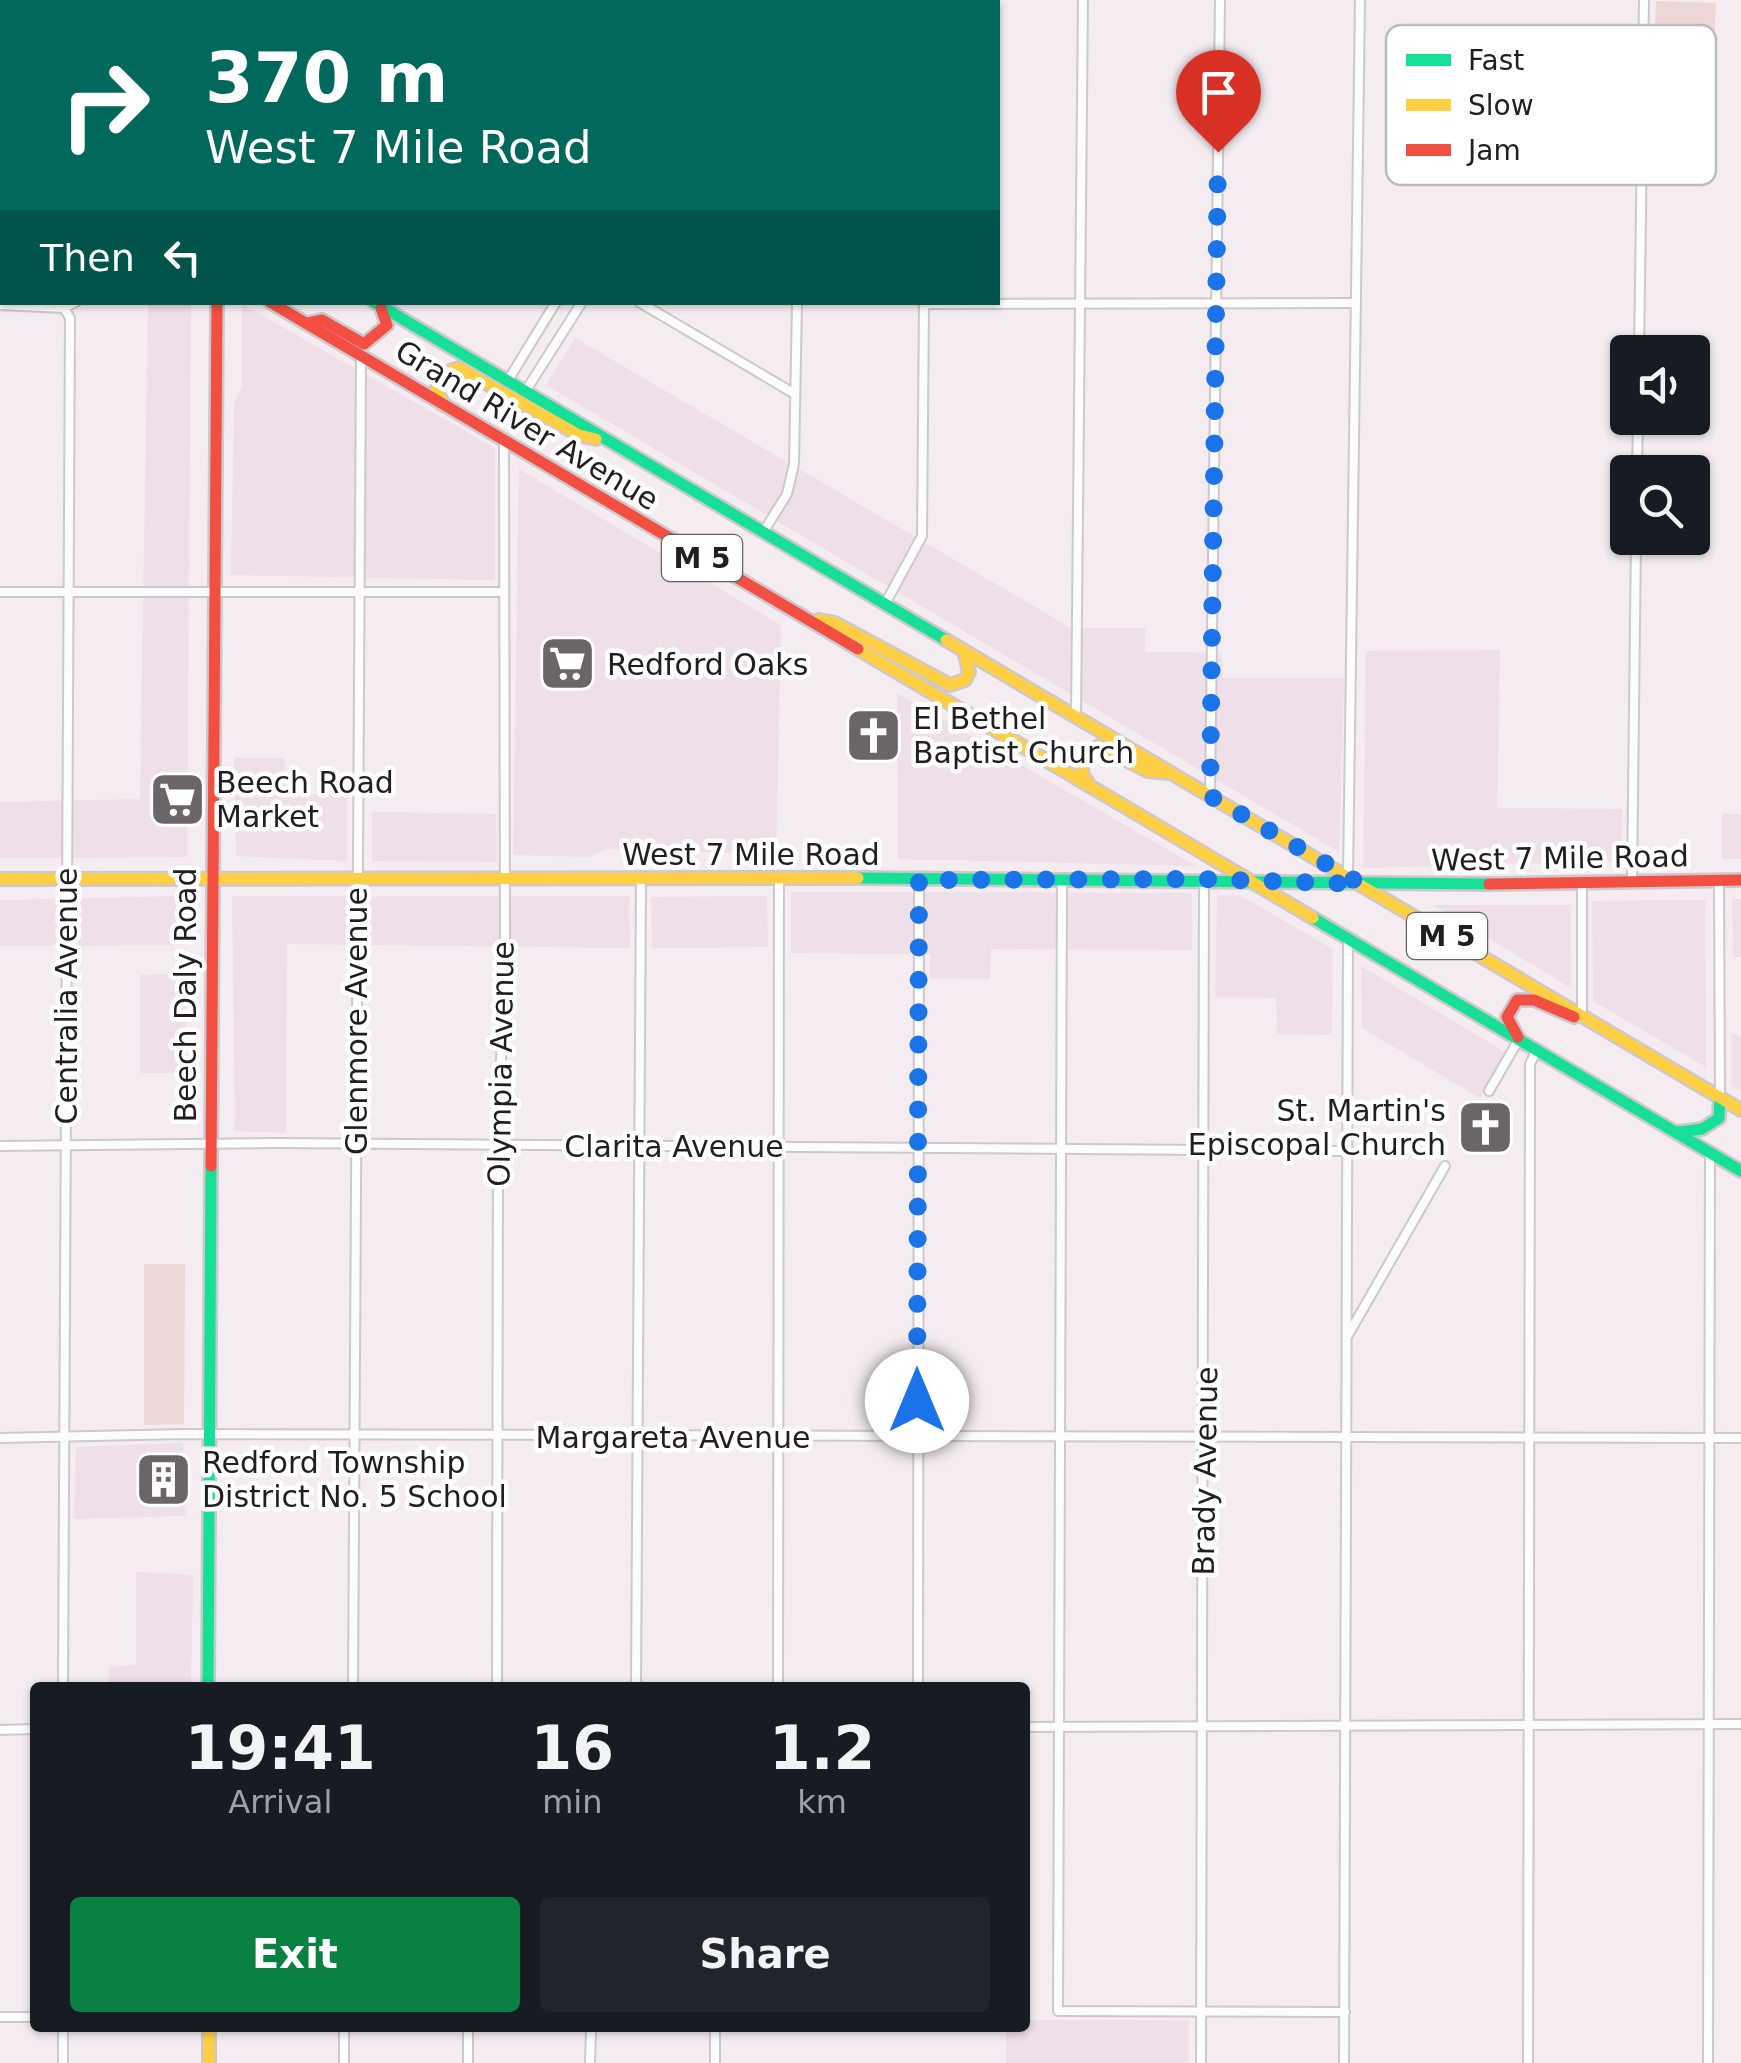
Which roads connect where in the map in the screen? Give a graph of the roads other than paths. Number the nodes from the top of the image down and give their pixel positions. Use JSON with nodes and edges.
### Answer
{"nodes":[{"id":1,"x":1083,"y":0,"type":"edge"},
{"id":2,"x":1220,"y":0,"type":"edge"},
{"id":3,"x":1360,"y":0,"type":"edge"},
{"id":4,"x":1644,"y":0,"type":"edge"},
{"id":5,"x":1644,"y":25,"type":"edge"},
{"id":6,"x":1641,"y":185,"type":"edge"},
{"id":7,"x":1356,"y":303,"type":"junction"},
{"id":8,"x":1000,"y":304,"type":"edge"},
{"id":9,"x":1216,"y":304,"type":"junction"},
{"id":10,"x":0,"y":305,"type":"edge"},
{"id":11,"x":70,"y":305,"type":"edge"},
{"id":12,"x":217,"y":305,"type":"edge"},
{"id":13,"x":276,"y":305,"type":"edge"},
{"id":14,"x":377,"y":305,"type":"edge"},
{"id":15,"x":378,"y":305,"type":"edge"},
{"id":16,"x":554,"y":305,"type":"edge"},
{"id":17,"x":580,"y":305,"type":"edge"},
{"id":18,"x":645,"y":305,"type":"edge"},
{"id":19,"x":796,"y":305,"type":"edge"},
{"id":20,"x":924,"y":305,"type":"edge"},
{"id":21,"x":1079,"y":305,"type":"junction"},
{"id":22,"x":64,"y":308,"type":"junction"},
{"id":23,"x":308,"y":322,"type":"junction"},
{"id":24,"x":1639,"y":335,"type":"edge"},
{"id":25,"x":362,"y":356,"type":"junction"},
{"id":26,"x":507,"y":382,"type":"junction"},
{"id":27,"x":525,"y":392,"type":"junction"},
{"id":28,"x":795,"y":394,"type":"junction"},
{"id":29,"x":444,"y":406,"type":"junction"},
{"id":30,"x":504,"y":441,"type":"junction"},
{"id":31,"x":613,"y":444,"type":"junction"},
{"id":32,"x":764,"y":531,"type":"junction"},
{"id":33,"x":1636,"y":555,"type":"edge"},
{"id":34,"x":214,"y":589,"type":"junction"},
{"id":35,"x":359,"y":590,"type":"junction"},
{"id":36,"x":0,"y":592,"type":"edge"},
{"id":37,"x":68,"y":592,"type":"junction"},
{"id":38,"x":503,"y":592,"type":"junction"},
{"id":39,"x":886,"y":604,"type":"junction"},
{"id":40,"x":806,"y":618,"type":"junction"},
{"id":41,"x":964,"y":651,"type":"junction"},
{"id":42,"x":1076,"y":716,"type":"junction"},
{"id":43,"x":1172,"y":773,"type":"junction"},
{"id":44,"x":1097,"y":791,"type":"junction"},
{"id":45,"x":1210,"y":796,"type":"junction"},
{"id":46,"x":211,"y":876,"type":"junction"},
{"id":47,"x":356,"y":877,"type":"junction"},
{"id":48,"x":504,"y":878,"type":"junction"},
{"id":49,"x":1348,"y":878,"type":"junction"},
{"id":50,"x":0,"y":879,"type":"edge"},
{"id":51,"x":67,"y":879,"type":"junction"},
{"id":52,"x":641,"y":879,"type":"junction"},
{"id":53,"x":1204,"y":879,"type":"junction"},
{"id":54,"x":779,"y":880,"type":"junction"},
{"id":55,"x":919,"y":880,"type":"junction"},
{"id":56,"x":1062,"y":880,"type":"junction"},
{"id":57,"x":1719,"y":880,"type":"junction"},
{"id":58,"x":1741,"y":880,"type":"edge"},
{"id":59,"x":1250,"y":881,"type":"junction"},
{"id":60,"x":1632,"y":882,"type":"junction"},
{"id":61,"x":1582,"y":883,"type":"junction"},
{"id":62,"x":1361,"y":884,"type":"junction"},
{"id":63,"x":1348,"y":939,"type":"junction"},
{"id":64,"x":1582,"y":1018,"type":"junction"},
{"id":65,"x":1520,"y":1039,"type":"junction"},
{"id":66,"x":1537,"y":1049,"type":"junction"},
{"id":67,"x":1488,"y":1091,"type":"dead end"},
{"id":68,"x":1720,"y":1098,"type":"junction"},
{"id":69,"x":1741,"y":1110,"type":"edge"},
{"id":70,"x":1678,"y":1132,"type":"junction"},
{"id":71,"x":210,"y":1144,"type":"junction"},
{"id":72,"x":356,"y":1144,"type":"junction"},
{"id":73,"x":498,"y":1145,"type":"junction"},
{"id":74,"x":0,"y":1146,"type":"edge"},
{"id":75,"x":66,"y":1146,"type":"junction"},
{"id":76,"x":778,"y":1146,"type":"junction"},
{"id":77,"x":638,"y":1147,"type":"junction"},
{"id":78,"x":918,"y":1148,"type":"junction"},
{"id":79,"x":1061,"y":1148,"type":"junction"},
{"id":80,"x":1206,"y":1151,"type":"junction"},
{"id":81,"x":1347,"y":1151,"type":"junction"},
{"id":82,"x":1710,"y":1152,"type":"junction"},
{"id":83,"x":1445,"y":1166,"type":"dead end"},
{"id":84,"x":1741,"y":1171,"type":"edge"},
{"id":85,"x":1346,"y":1338,"type":"junction"},
{"id":86,"x":208,"y":1435,"type":"junction"},
{"id":87,"x":354,"y":1436,"type":"junction"},
{"id":88,"x":498,"y":1436,"type":"junction"},
{"id":89,"x":637,"y":1437,"type":"junction"},
{"id":90,"x":917,"y":1437,"type":"junction"},
{"id":91,"x":0,"y":1438,"type":"edge"},
{"id":92,"x":64,"y":1438,"type":"junction"},
{"id":93,"x":777,"y":1438,"type":"junction"},
{"id":94,"x":1060,"y":1438,"type":"junction"},
{"id":95,"x":1709,"y":1438,"type":"junction"},
{"id":96,"x":1741,"y":1438,"type":"edge"},
{"id":97,"x":1206,"y":1439,"type":"junction"},
{"id":98,"x":1530,"y":1439,"type":"junction"},
{"id":99,"x":1346,"y":1440,"type":"junction"},
{"id":100,"x":64,"y":1682,"type":"edge"},
{"id":101,"x":208,"y":1682,"type":"edge"},
{"id":102,"x":354,"y":1682,"type":"edge"},
{"id":103,"x":497,"y":1682,"type":"edge"},
{"id":104,"x":636,"y":1682,"type":"edge"},
{"id":105,"x":778,"y":1682,"type":"edge"},
{"id":106,"x":918,"y":1682,"type":"edge"},
{"id":107,"x":1709,"y":1724,"type":"junction"},
{"id":108,"x":1741,"y":1724,"type":"edge"},
{"id":109,"x":1529,"y":1726,"type":"junction"},
{"id":110,"x":1030,"y":1727,"type":"edge"},
{"id":111,"x":1059,"y":1727,"type":"junction"},
{"id":112,"x":1201,"y":1727,"type":"junction"},
{"id":113,"x":1345,"y":1727,"type":"junction"},
{"id":114,"x":30,"y":1729,"type":"edge"},
{"id":115,"x":0,"y":1730,"type":"edge"},
{"id":116,"x":1201,"y":2012,"type":"junction"},
{"id":117,"x":1345,"y":2012,"type":"junction"},
{"id":118,"x":30,"y":2017,"type":"edge"},
{"id":119,"x":0,"y":2018,"type":"edge"},
{"id":120,"x":63,"y":2032,"type":"edge"},
{"id":121,"x":209,"y":2032,"type":"edge"},
{"id":122,"x":344,"y":2032,"type":"edge"},
{"id":123,"x":468,"y":2032,"type":"edge"},
{"id":124,"x":591,"y":2032,"type":"edge"},
{"id":125,"x":716,"y":2032,"type":"edge"},
{"id":126,"x":63,"y":2063,"type":"edge"},
{"id":127,"x":209,"y":2063,"type":"edge"},
{"id":128,"x":344,"y":2063,"type":"edge"},
{"id":129,"x":468,"y":2063,"type":"edge"},
{"id":130,"x":590,"y":2063,"type":"edge"},
{"id":131,"x":715,"y":2063,"type":"edge"},
{"id":132,"x":1201,"y":2063,"type":"edge"},
{"id":133,"x":1344,"y":2063,"type":"edge"},
{"id":134,"x":1528,"y":2063,"type":"edge"},
{"id":135,"x":1708,"y":2063,"type":"edge"}],
"edges":[{"from":1,"to":21,"type":"street"},
{"from":2,"to":9,"type":"street"},
{"from":3,"to":7,"type":"street"},
{"from":4,"to":5,"type":"street"},
{"from":6,"to":24,"type":"street"},
{"from":7,"to":9,"type":"street"},
{"from":7,"to":49,"type":"street"},
{"from":8,"to":21,"type":"street"},
{"from":9,"to":21,"type":"street"},
{"from":9,"to":45,"type":"street"},
{"from":10,"to":22,"type":"street"},
{"from":11,"to":22,"type":"street"},
{"from":12,"to":34,"type":"main road","name":"Beech Daly Road"},
{"from":13,"to":23,"type":"main road","name":"Grand River Avenue","number":"M 5"},
{"from":14,"to":23,"type":"main road"},
{"from":15,"to":26,"type":"main road","name":"Grand River Avenue","number":"M 5"},
{"from":16,"to":26,"type":"street"},
{"from":17,"to":27,"type":"street"},
{"from":18,"to":28,"type":"street"},
{"from":19,"to":28,"type":"street"},
{"from":20,"to":39,"type":"street"},
{"from":21,"to":42,"type":"street"},
{"from":22,"to":37,"type":"street","name":"Centralia Avenue"},
{"from":23,"to":25,"type":"main road","name":"Grand River Avenue","number":"M 5"},
{"from":25,"to":29,"type":"main road","name":"Grand River Avenue","number":"M 5"},
{"from":25,"to":35,"type":"street","name":"Glenmore Avenue"},
{"from":26,"to":27,"type":"main road","name":"Grand River Avenue","number":"M 5"},
{"from":27,"to":31,"type":"main road","name":"Grand River Avenue","number":"M 5"},
{"from":28,"to":32,"type":"street"},
{"from":29,"to":30,"type":"main road","name":"Grand River Avenue","number":"M 5"},
{"from":29,"to":31,"type":"main road"},
{"from":30,"to":38,"type":"street","name":"Olympia Avenue"},
{"from":30,"to":40,"type":"main road","name":"Grand River Avenue","number":"M 5"},
{"from":31,"to":32,"type":"main road","name":"Grand River Avenue","number":"M 5"},
{"from":32,"to":39,"type":"main road","name":"Grand River Avenue","number":"M 5"},
{"from":33,"to":60,"type":"street"},
{"from":34,"to":35,"type":"street"},
{"from":34,"to":37,"type":"street"},
{"from":34,"to":46,"type":"main road","name":"Beech Daly Road"},
{"from":35,"to":38,"type":"street"},
{"from":35,"to":47,"type":"street","name":"Glenmore Avenue"},
{"from":36,"to":37,"type":"street"},
{"from":37,"to":51,"type":"street","name":"Centralia Avenue"},
{"from":38,"to":48,"type":"street","name":"Olympia Avenue"},
{"from":39,"to":41,"type":"main road","name":"Grand River Avenue","number":"M 5"},
{"from":40,"to":41,"type":"main road"},
{"from":40,"to":44,"type":"main road","name":"Grand River Avenue","number":"M 5"},
{"from":41,"to":42,"type":"main road","name":"Grand River Avenue","number":"M 5"},
{"from":42,"to":43,"type":"main road","name":"Grand River Avenue","number":"M 5"},
{"from":43,"to":44,"type":"main road"},
{"from":43,"to":45,"type":"main road","name":"Grand River Avenue","number":"M 5"},
{"from":44,"to":59,"type":"main road","name":"Grand River Avenue","number":"M 5"},
{"from":45,"to":49,"type":"main road","name":"Grand River Avenue","number":"M 5"},
{"from":46,"to":47,"type":"main road","name":"West 7 Mile Road"},
{"from":46,"to":51,"type":"main road","name":"West 7 Mile Road"},
{"from":46,"to":71,"type":"main road","name":"Beech Daly Road"},
{"from":47,"to":48,"type":"main road","name":"West 7 Mile Road"},
{"from":47,"to":72,"type":"street","name":"Glenmore Avenue"},
{"from":48,"to":52,"type":"main road","name":"West 7 Mile Road"},
{"from":48,"to":73,"type":"street","name":"Olympia Avenue"},
{"from":49,"to":62,"type":"main road","name":"Grand River Avenue","number":"M 5"},
{"from":50,"to":51,"type":"main road","name":"West 7 Mile Road"},
{"from":51,"to":75,"type":"street","name":"Centralia Avenue"},
{"from":52,"to":54,"type":"main road","name":"West 7 Mile Road"},
{"from":52,"to":77,"type":"street"},
{"from":53,"to":56,"type":"main road","name":"West 7 Mile Road"},
{"from":53,"to":59,"type":"main road","name":"West 7 Mile Road"},
{"from":53,"to":80,"type":"street","name":"Brady Avenue"},
{"from":54,"to":55,"type":"main road","name":"West 7 Mile Road"},
{"from":54,"to":76,"type":"street"},
{"from":55,"to":56,"type":"main road","name":"West 7 Mile Road"},
{"from":55,"to":78,"type":"street"},
{"from":56,"to":79,"type":"street"},
{"from":57,"to":58,"type":"main road","name":"West 7 Mile Road"},
{"from":57,"to":60,"type":"main road","name":"West 7 Mile Road"},
{"from":57,"to":68,"type":"street"},
{"from":59,"to":62,"type":"main road","name":"West 7 Mile Road"},
{"from":59,"to":63,"type":"main road","name":"Grand River Avenue","number":"M 5"},
{"from":60,"to":61,"type":"main road","name":"West 7 Mile Road"},
{"from":61,"to":62,"type":"main road","name":"West 7 Mile Road"},
{"from":61,"to":64,"type":"street"},
{"from":62,"to":64,"type":"main road","name":"Grand River Avenue","number":"M 5"},
{"from":63,"to":65,"type":"main road","name":"Grand River Avenue","number":"M 5"},
{"from":63,"to":81,"type":"street"},
{"from":64,"to":65,"type":"main road"},
{"from":64,"to":68,"type":"main road","name":"Grand River Avenue","number":"M 5"},
{"from":65,"to":66,"type":"main road","name":"Grand River Avenue","number":"M 5"},
{"from":65,"to":67,"type":"street"},
{"from":66,"to":70,"type":"main road","name":"Grand River Avenue","number":"M 5"},
{"from":66,"to":98,"type":"street"},
{"from":68,"to":69,"type":"main road","name":"Grand River Avenue","number":"M 5"},
{"from":68,"to":70,"type":"main road"},
{"from":70,"to":82,"type":"main road","name":"Grand River Avenue","number":"M 5"},
{"from":71,"to":72,"type":"street","name":"Clarita Avenue"},
{"from":71,"to":75,"type":"street","name":"Clarita Avenue"},
{"from":71,"to":86,"type":"main road","name":"Beech Daly Road"},
{"from":72,"to":73,"type":"street","name":"Clarita Avenue"},
{"from":72,"to":87,"type":"street","name":"Glenmore Avenue"},
{"from":73,"to":77,"type":"street","name":"Clarita Avenue"},
{"from":73,"to":88,"type":"street","name":"Olympia Avenue"},
{"from":74,"to":75,"type":"street","name":"Clarita Avenue"},
{"from":75,"to":92,"type":"street","name":"Centralia Avenue"},
{"from":76,"to":77,"type":"street","name":"Clarita Avenue"},
{"from":76,"to":78,"type":"street","name":"Clarita Avenue"},
{"from":76,"to":93,"type":"street"},
{"from":77,"to":89,"type":"street"},
{"from":78,"to":79,"type":"street","name":"Clarita Avenue"},
{"from":78,"to":90,"type":"street"},
{"from":79,"to":80,"type":"street","name":"Clarita Avenue"},
{"from":79,"to":94,"type":"street"},
{"from":80,"to":81,"type":"street","name":"Clarita Avenue"},
{"from":80,"to":97,"type":"street","name":"Brady Avenue"},
{"from":81,"to":85,"type":"street"},
{"from":82,"to":84,"type":"main road","name":"Grand River Avenue","number":"M 5"},
{"from":82,"to":95,"type":"street"},
{"from":83,"to":85,"type":"street"},
{"from":85,"to":99,"type":"street"},
{"from":86,"to":87,"type":"street","name":"Margareta Avenue"},
{"from":86,"to":92,"type":"street","name":"Margareta Avenue"},
{"from":86,"to":101,"type":"main road","name":"Beech Daly Road"},
{"from":87,"to":88,"type":"street","name":"Margareta Avenue"},
{"from":87,"to":102,"type":"street","name":"Glenmore Avenue"},
{"from":88,"to":89,"type":"street","name":"Margareta Avenue"},
{"from":88,"to":103,"type":"street","name":"Olympia Avenue"},
{"from":89,"to":93,"type":"street","name":"Margareta Avenue"},
{"from":89,"to":104,"type":"street"},
{"from":90,"to":93,"type":"street","name":"Margareta Avenue"},
{"from":90,"to":94,"type":"street","name":"Margareta Avenue"},
{"from":90,"to":106,"type":"street"},
{"from":91,"to":92,"type":"street","name":"Margareta Avenue"},
{"from":92,"to":100,"type":"street","name":"Centralia Avenue"},
{"from":93,"to":105,"type":"street"},
{"from":94,"to":97,"type":"street","name":"Margareta Avenue"},
{"from":94,"to":111,"type":"street"},
{"from":95,"to":96,"type":"street","name":"Margareta Avenue"},
{"from":95,"to":98,"type":"street","name":"Margareta Avenue"},
{"from":95,"to":107,"type":"street"},
{"from":97,"to":99,"type":"street","name":"Margareta Avenue"},
{"from":97,"to":112,"type":"street","name":"Brady Avenue"},
{"from":98,"to":99,"type":"street","name":"Margareta Avenue"},
{"from":98,"to":109,"type":"street"},
{"from":99,"to":113,"type":"street"},
{"from":107,"to":108,"type":"street"},
{"from":107,"to":109,"type":"street"},
{"from":107,"to":135,"type":"street"},
{"from":109,"to":113,"type":"street"},
{"from":109,"to":134,"type":"street"},
{"from":110,"to":111,"type":"street"},
{"from":111,"to":112,"type":"street"},
{"from":111,"to":116,"type":"street"},
{"from":112,"to":113,"type":"street"},
{"from":112,"to":116,"type":"street","name":"Brady Avenue"},
{"from":113,"to":117,"type":"street"},
{"from":114,"to":115,"type":"street"},
{"from":116,"to":117,"type":"street"},
{"from":116,"to":132,"type":"street","name":"Brady Avenue"},
{"from":117,"to":133,"type":"street"},
{"from":118,"to":119,"type":"street"},
{"from":120,"to":126,"type":"street"},
{"from":121,"to":127,"type":"main road"},
{"from":122,"to":128,"type":"street"},
{"from":123,"to":129,"type":"street"},
{"from":124,"to":130,"type":"street"},
{"from":125,"to":131,"type":"street"}]}
